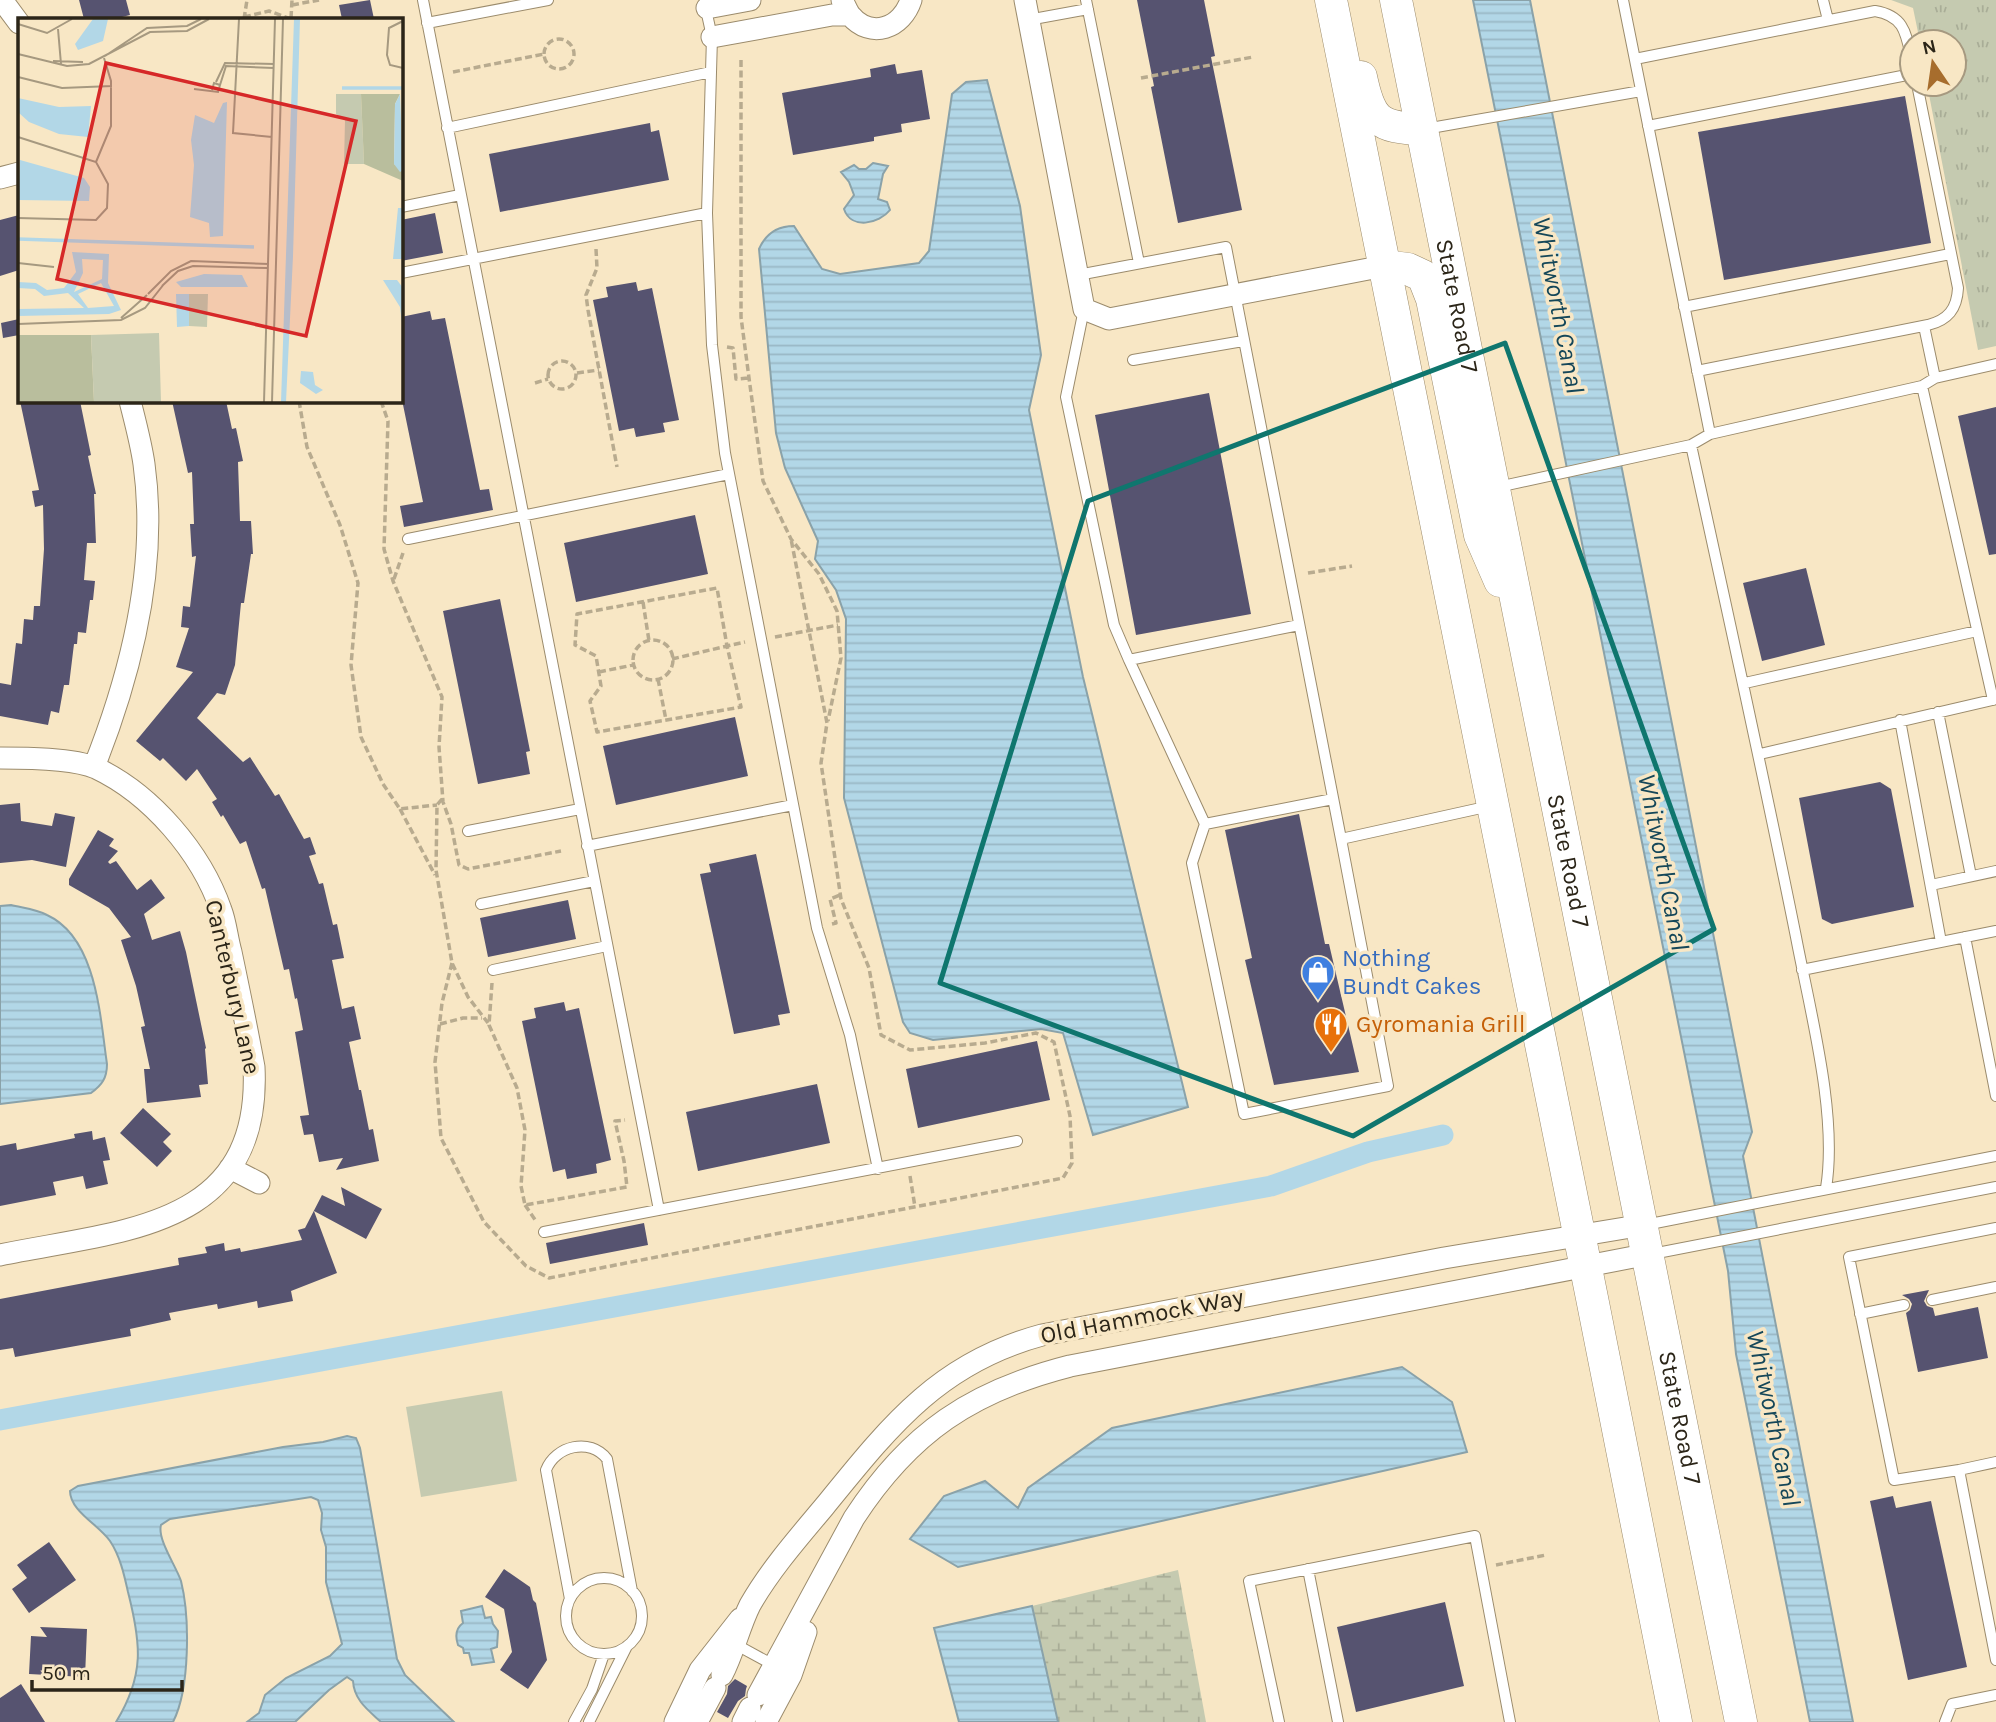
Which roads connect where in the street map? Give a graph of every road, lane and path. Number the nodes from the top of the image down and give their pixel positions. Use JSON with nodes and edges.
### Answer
{"nodes":[{"id":1,"x":2,"y":0,"type":"edge"},
{"id":2,"x":247,"y":0,"type":"edge"},
{"id":3,"x":319,"y":0,"type":"edge"},
{"id":4,"x":423,"y":0,"type":"edge"},
{"id":5,"x":548,"y":0,"type":"edge"},
{"id":6,"x":750,"y":0,"type":"edge"},
{"id":7,"x":911,"y":0,"type":"edge"},
{"id":8,"x":1333,"y":0,"type":"edge"},
{"id":9,"x":1396,"y":0,"type":"edge"},
{"id":10,"x":1623,"y":0,"type":"edge"},
{"id":11,"x":1823,"y":0,"type":"edge"},
{"id":12,"x":292,"y":3,"type":"edge"},
{"id":13,"x":704,"y":4,"type":"edge"},
{"id":14,"x":1087,"y":4,"type":"edge"},
{"id":15,"x":846,"y":7,"type":"edge"},
{"id":16,"x":1027,"y":10,"type":"edge"},
{"id":17,"x":244,"y":18,"type":"edge"},
{"id":18,"x":288,"y":18,"type":"edge"},
{"id":19,"x":1828,"y":20,"type":"junction"},
{"id":20,"x":18,"y":22,"type":"edge"},
{"id":21,"x":427,"y":23,"type":"junction"},
{"id":22,"x":1904,"y":28,"type":"edge"},
{"id":23,"x":712,"y":37,"type":"junction"},
{"id":24,"x":544,"y":54,"type":"junction"},
{"id":25,"x":1253,"y":57,"type":"dead end"},
{"id":26,"x":1635,"y":59,"type":"junction"},
{"id":27,"x":741,"y":60,"type":"dead end"},
{"id":28,"x":711,"y":72,"type":"junction"},
{"id":29,"x":437,"y":75,"type":"junction"},
{"id":30,"x":1898,"y":77,"type":"edge"},
{"id":31,"x":1141,"y":78,"type":"dead end"},
{"id":32,"x":1641,"y":91,"type":"junction"},
{"id":33,"x":1920,"y":98,"type":"edge"},
{"id":34,"x":1648,"y":126,"type":"junction"},
{"id":35,"x":447,"y":128,"type":"junction"},
{"id":36,"x":1422,"y":129,"type":"junction"},
{"id":37,"x":18,"y":173,"type":"edge"},
{"id":38,"x":0,"y":178,"type":"edge"},
{"id":39,"x":460,"y":195,"type":"junction"},
{"id":40,"x":402,"y":207,"type":"edge"},
{"id":41,"x":707,"y":213,"type":"junction"},
{"id":42,"x":596,"y":247,"type":"dead end"},
{"id":43,"x":1950,"y":254,"type":"junction"},
{"id":44,"x":472,"y":258,"type":"junction"},
{"id":45,"x":1139,"y":264,"type":"junction"},
{"id":46,"x":1384,"y":266,"type":"junction"},
{"id":47,"x":402,"y":273,"type":"edge"},
{"id":48,"x":1078,"y":275,"type":"junction"},
{"id":49,"x":1234,"y":295,"type":"junction"},
{"id":50,"x":1684,"y":307,"type":"junction"},
{"id":51,"x":1084,"y":309,"type":"junction"},
{"id":52,"x":1924,"y":326,"type":"junction"},
{"id":53,"x":1243,"y":341,"type":"junction"},
{"id":54,"x":726,"y":347,"type":"dead end"},
{"id":55,"x":1133,"y":360,"type":"dead end"},
{"id":56,"x":1996,"y":364,"type":"edge"},
{"id":57,"x":599,"y":370,"type":"junction"},
{"id":58,"x":1697,"y":371,"type":"junction"},
{"id":59,"x":577,"y":373,"type":"junction"},
{"id":60,"x":749,"y":378,"type":"junction"},
{"id":61,"x":1935,"y":378,"type":"junction"},
{"id":62,"x":548,"y":379,"type":"junction"},
{"id":63,"x":535,"y":383,"type":"dead end"},
{"id":64,"x":1922,"y":386,"type":"junction"},
{"id":65,"x":130,"y":402,"type":"edge"},
{"id":66,"x":299,"y":402,"type":"edge"},
{"id":67,"x":381,"y":402,"type":"edge"},
{"id":68,"x":1710,"y":434,"type":"junction"},
{"id":69,"x":1691,"y":445,"type":"junction"},
{"id":70,"x":617,"y":467,"type":"dead end"},
{"id":71,"x":729,"y":474,"type":"junction"},
{"id":72,"x":1495,"y":488,"type":"junction"},
{"id":73,"x":522,"y":515,"type":"junction"},
{"id":74,"x":408,"y":539,"type":"joint"},
{"id":75,"x":791,"y":539,"type":"junction"},
{"id":76,"x":1352,"y":566,"type":"dead end"},
{"id":77,"x":1308,"y":573,"type":"dead end"},
{"id":78,"x":393,"y":581,"type":"junction"},
{"id":79,"x":643,"y":602,"type":"junction"},
{"id":80,"x":1519,"y":608,"type":"junction"},
{"id":81,"x":838,"y":625,"type":"junction"},
{"id":82,"x":1299,"y":625,"type":"junction"},
{"id":83,"x":809,"y":629,"type":"junction"},
{"id":84,"x":1977,"y":631,"type":"junction"},
{"id":85,"x":773,"y":637,"type":"dead end"},
{"id":86,"x":649,"y":641,"type":"junction"},
{"id":87,"x":746,"y":642,"type":"dead end"},
{"id":88,"x":727,"y":646,"type":"junction"},
{"id":89,"x":672,"y":659,"type":"junction"},
{"id":90,"x":1129,"y":660,"type":"junction"},
{"id":91,"x":633,"y":665,"type":"junction"},
{"id":92,"x":598,"y":672,"type":"junction"},
{"id":93,"x":658,"y":679,"type":"junction"},
{"id":94,"x":1745,"y":683,"type":"junction"},
{"id":95,"x":1994,"y":699,"type":"edge"},
{"id":96,"x":1938,"y":712,"type":"junction"},
{"id":97,"x":666,"y":720,"type":"junction"},
{"id":98,"x":1900,"y":720,"type":"junction"},
{"id":99,"x":827,"y":723,"type":"junction"},
{"id":100,"x":1760,"y":754,"type":"junction"},
{"id":101,"x":0,"y":758,"type":"edge"},
{"id":102,"x":94,"y":767,"type":"junction"},
{"id":103,"x":443,"y":798,"type":"junction"},
{"id":104,"x":1333,"y":799,"type":"junction"},
{"id":105,"x":437,"y":805,"type":"junction"},
{"id":106,"x":793,"y":805,"type":"junction"},
{"id":107,"x":1493,"y":805,"type":"junction"},
{"id":108,"x":400,"y":809,"type":"junction"},
{"id":109,"x":580,"y":809,"type":"junction"},
{"id":110,"x":1205,"y":824,"type":"junction"},
{"id":111,"x":468,"y":831,"type":"dead end"},
{"id":112,"x":1341,"y":839,"type":"junction"},
{"id":113,"x":587,"y":846,"type":"junction"},
{"id":114,"x":561,"y":851,"type":"dead end"},
{"id":115,"x":1996,"y":871,"type":"edge"},
{"id":116,"x":1971,"y":876,"type":"junction"},
{"id":117,"x":438,"y":880,"type":"junction"},
{"id":118,"x":594,"y":881,"type":"junction"},
{"id":119,"x":1931,"y":885,"type":"junction"},
{"id":120,"x":840,"y":895,"type":"junction"},
{"id":121,"x":481,"y":904,"type":"dead end"},
{"id":122,"x":831,"y":924,"type":"dead end"},
{"id":123,"x":1996,"y":931,"type":"edge"},
{"id":124,"x":1965,"y":937,"type":"junction"},
{"id":125,"x":1941,"y":942,"type":"junction"},
{"id":126,"x":607,"y":946,"type":"junction"},
{"id":127,"x":452,"y":962,"type":"junction"},
{"id":128,"x":493,"y":970,"type":"joint"},
{"id":129,"x":1802,"y":970,"type":"junction"},
{"id":130,"x":484,"y":1018,"type":"junction"},
{"id":131,"x":440,"y":1024,"type":"junction"},
{"id":132,"x":489,"y":1025,"type":"junction"},
{"id":133,"x":1996,"y":1096,"type":"edge"},
{"id":134,"x":625,"y":1120,"type":"dead end"},
{"id":135,"x":1017,"y":1141,"type":"dead end"},
{"id":136,"x":1996,"y":1156,"type":"edge"},
{"id":137,"x":230,"y":1168,"type":"junction"},
{"id":138,"x":878,"y":1169,"type":"junction"},
{"id":139,"x":910,"y":1176,"type":"dead end"},
{"id":140,"x":260,"y":1183,"type":"dead end"},
{"id":141,"x":1996,"y":1186,"type":"edge"},
{"id":142,"x":1826,"y":1188,"type":"junction"},
{"id":143,"x":915,"y":1207,"type":"junction"},
{"id":144,"x":659,"y":1210,"type":"junction"},
{"id":145,"x":1996,"y":1228,"type":"edge"},
{"id":146,"x":544,"y":1232,"type":"dead end"},
{"id":147,"x":1580,"y":1236,"type":"junction"},
{"id":148,"x":1646,"y":1240,"type":"junction"},
{"id":149,"x":0,"y":1255,"type":"edge"},
{"id":150,"x":1586,"y":1267,"type":"junction"},
{"id":151,"x":1996,"y":1286,"type":"edge"},
{"id":152,"x":1931,"y":1300,"type":"dead end"},
{"id":153,"x":1904,"y":1305,"type":"dead end"},
{"id":154,"x":1860,"y":1314,"type":"junction"},
{"id":155,"x":1996,"y":1462,"type":"edge"},
{"id":156,"x":1959,"y":1470,"type":"junction"},
{"id":157,"x":1546,"y":1555,"type":"dead end"},
{"id":158,"x":1495,"y":1565,"type":"dead end"},
{"id":159,"x":1308,"y":1569,"type":"junction"},
{"id":160,"x":632,"y":1591,"type":"junction"},
{"id":161,"x":570,"y":1599,"type":"junction"},
{"id":162,"x":730,"y":1641,"type":"junction"},
{"id":163,"x":629,"y":1643,"type":"junction"},
{"id":164,"x":604,"y":1654,"type":"junction"},
{"id":165,"x":1996,"y":1660,"type":"edge"},
{"id":166,"x":784,"y":1670,"type":"junction"},
{"id":167,"x":1996,"y":1695,"type":"edge"},
{"id":168,"x":754,"y":1712,"type":"edge"},
{"id":169,"x":574,"y":1722,"type":"edge"},
{"id":170,"x":589,"y":1722,"type":"edge"},
{"id":171,"x":675,"y":1722,"type":"edge"},
{"id":172,"x":697,"y":1722,"type":"edge"},
{"id":173,"x":1279,"y":1722,"type":"edge"},
{"id":174,"x":1338,"y":1722,"type":"edge"},
{"id":175,"x":1510,"y":1722,"type":"edge"},
{"id":176,"x":1676,"y":1722,"type":"edge"},
{"id":177,"x":1741,"y":1722,"type":"edge"},
{"id":178,"x":1945,"y":1722,"type":"edge"}],
"edges":[{"from":1,"to":20,"type":"street"},
{"from":2,"to":17,"type":"path"},
{"from":3,"to":12,"type":"path"},
{"from":4,"to":21,"type":"lane"},
{"from":5,"to":21,"type":"lane"},
{"from":6,"to":13,"type":"street"},
{"from":7,"to":15,"type":"street"},
{"from":8,"to":36,"type":"main road"},
{"from":8,"to":46,"type":"main road"},
{"from":9,"to":36,"type":"main road","name":"State Road 7"},
{"from":10,"to":26,"type":"lane"},
{"from":11,"to":19,"type":"lane"},
{"from":13,"to":23,"type":"lane"},
{"from":14,"to":16,"type":"lane"},
{"from":14,"to":45,"type":"lane"},
{"from":15,"to":23,"type":"street"},
{"from":16,"to":48,"type":"street"},
{"from":17,"to":18,"type":"path"},
{"from":19,"to":22,"type":"lane"},
{"from":19,"to":26,"type":"lane"},
{"from":21,"to":29,"type":"lane"},
{"from":23,"to":28,"type":"lane"},
{"from":24,"to":24,"type":"path"},
{"from":24,"to":29,"type":"path"},
{"from":25,"to":31,"type":"path"},
{"from":26,"to":32,"type":"lane"},
{"from":27,"to":60,"type":"path"},
{"from":28,"to":35,"type":"lane"},
{"from":28,"to":41,"type":"lane"},
{"from":29,"to":35,"type":"lane"},
{"from":30,"to":34,"type":"lane"},
{"from":32,"to":34,"type":"lane"},
{"from":32,"to":36,"type":"lane"},
{"from":33,"to":43,"type":"lane"},
{"from":34,"to":50,"type":"lane"},
{"from":35,"to":39,"type":"lane"},
{"from":36,"to":72,"type":"main road","name":"State Road 7"},
{"from":37,"to":38,"type":"street"},
{"from":39,"to":40,"type":"lane"},
{"from":39,"to":44,"type":"lane"},
{"from":41,"to":44,"type":"lane"},
{"from":41,"to":71,"type":"lane"},
{"from":42,"to":57,"type":"path"},
{"from":43,"to":50,"type":"lane"},
{"from":43,"to":52,"type":"lane"},
{"from":44,"to":47,"type":"lane"},
{"from":44,"to":73,"type":"lane"},
{"from":45,"to":48,"type":"lane"},
{"from":45,"to":49,"type":"lane"},
{"from":46,"to":49,"type":"street"},
{"from":46,"to":80,"type":"main road"},
{"from":46,"to":107,"type":"main road"},
{"from":48,"to":51,"type":"street"},
{"from":49,"to":51,"type":"street"},
{"from":49,"to":53,"type":"lane"},
{"from":50,"to":58,"type":"lane"},
{"from":51,"to":90,"type":"lane"},
{"from":52,"to":58,"type":"lane"},
{"from":52,"to":61,"type":"lane"},
{"from":53,"to":55,"type":"lane"},
{"from":53,"to":82,"type":"lane"},
{"from":54,"to":60,"type":"path"},
{"from":56,"to":61,"type":"lane"},
{"from":57,"to":59,"type":"path"},
{"from":57,"to":70,"type":"path"},
{"from":58,"to":68,"type":"lane"},
{"from":59,"to":62,"type":"path"},
{"from":59,"to":62,"type":"path"},
{"from":60,"to":75,"type":"path"},
{"from":61,"to":64,"type":"lane"},
{"from":62,"to":63,"type":"path"},
{"from":64,"to":68,"type":"lane"},
{"from":64,"to":84,"type":"lane"},
{"from":65,"to":102,"type":"street"},
{"from":66,"to":108,"type":"path"},
{"from":67,"to":78,"type":"path"},
{"from":68,"to":69,"type":"lane"},
{"from":69,"to":72,"type":"lane"},
{"from":69,"to":94,"type":"lane"},
{"from":71,"to":73,"type":"lane"},
{"from":71,"to":106,"type":"lane"},
{"from":72,"to":80,"type":"main road","name":"State Road 7"},
{"from":73,"to":74,"type":"lane"},
{"from":73,"to":109,"type":"lane"},
{"from":74,"to":78,"type":"path"},
{"from":75,"to":81,"type":"path"},
{"from":75,"to":83,"type":"path"},
{"from":76,"to":77,"type":"path"},
{"from":78,"to":103,"type":"path"},
{"from":79,"to":86,"type":"path"},
{"from":79,"to":88,"type":"path"},
{"from":79,"to":92,"type":"path"},
{"from":80,"to":148,"type":"main road","name":"State Road 7"},
{"from":81,"to":83,"type":"path"},
{"from":81,"to":99,"type":"path"},
{"from":82,"to":90,"type":"lane"},
{"from":82,"to":104,"type":"lane"},
{"from":83,"to":85,"type":"path"},
{"from":83,"to":99,"type":"path"},
{"from":84,"to":94,"type":"lane"},
{"from":84,"to":95,"type":"lane"},
{"from":86,"to":89,"type":"path"},
{"from":86,"to":91,"type":"path"},
{"from":87,"to":88,"type":"path"},
{"from":88,"to":89,"type":"path"},
{"from":88,"to":97,"type":"path"},
{"from":89,"to":93,"type":"path"},
{"from":90,"to":110,"type":"lane"},
{"from":91,"to":92,"type":"path"},
{"from":91,"to":93,"type":"path"},
{"from":92,"to":97,"type":"path"},
{"from":93,"to":97,"type":"path"},
{"from":94,"to":100,"type":"lane"},
{"from":95,"to":96,"type":"lane"},
{"from":96,"to":98,"type":"lane"},
{"from":96,"to":116,"type":"lane"},
{"from":98,"to":100,"type":"lane"},
{"from":98,"to":119,"type":"lane"},
{"from":99,"to":120,"type":"path"},
{"from":100,"to":129,"type":"lane"},
{"from":101,"to":102,"type":"street"},
{"from":102,"to":137,"type":"street","name":"Canterbury Lane"},
{"from":103,"to":105,"type":"path"},
{"from":103,"to":114,"type":"path"},
{"from":104,"to":110,"type":"lane"},
{"from":104,"to":112,"type":"lane"},
{"from":105,"to":108,"type":"path"},
{"from":105,"to":117,"type":"path"},
{"from":106,"to":113,"type":"lane"},
{"from":106,"to":138,"type":"lane"},
{"from":107,"to":112,"type":"lane"},
{"from":107,"to":147,"type":"main road"},
{"from":108,"to":117,"type":"path"},
{"from":109,"to":111,"type":"lane"},
{"from":109,"to":113,"type":"lane"},
{"from":110,"to":112,"type":"lane"},
{"from":113,"to":118,"type":"lane"},
{"from":115,"to":116,"type":"lane"},
{"from":116,"to":119,"type":"lane"},
{"from":117,"to":127,"type":"path"},
{"from":118,"to":121,"type":"lane"},
{"from":118,"to":126,"type":"lane"},
{"from":119,"to":125,"type":"lane"},
{"from":120,"to":122,"type":"path"},
{"from":120,"to":143,"type":"path"},
{"from":123,"to":124,"type":"lane"},
{"from":124,"to":125,"type":"lane"},
{"from":124,"to":133,"type":"lane"},
{"from":125,"to":129,"type":"lane"},
{"from":126,"to":128,"type":"lane"},
{"from":126,"to":144,"type":"lane"},
{"from":127,"to":130,"type":"path"},
{"from":127,"to":131,"type":"path"},
{"from":128,"to":132,"type":"path"},
{"from":129,"to":142,"type":"lane"},
{"from":130,"to":131,"type":"path"},
{"from":130,"to":132,"type":"path"},
{"from":131,"to":143,"type":"path"},
{"from":132,"to":134,"type":"path"},
{"from":135,"to":138,"type":"lane"},
{"from":136,"to":142,"type":"lane"},
{"from":137,"to":140,"type":"street"},
{"from":137,"to":149,"type":"street","name":"Canterbury Lane"},
{"from":138,"to":144,"type":"lane"},
{"from":139,"to":143,"type":"path"},
{"from":141,"to":148,"type":"lane"},
{"from":142,"to":148,"type":"lane"},
{"from":144,"to":146,"type":"lane"},
{"from":145,"to":154,"type":"lane"},
{"from":147,"to":148,"type":"street","name":"Old Hammock Way"},
{"from":147,"to":150,"type":"main road"},
{"from":147,"to":162,"type":"street","name":"Old Hammock Way"},
{"from":148,"to":150,"type":"street","name":"Old Hammock Way"},
{"from":148,"to":177,"type":"main road","name":"State Road 7"},
{"from":150,"to":166,"type":"street","name":"Old Hammock Way"},
{"from":150,"to":176,"type":"main road"},
{"from":151,"to":152,"type":"lane"},
{"from":153,"to":154,"type":"lane"},
{"from":154,"to":156,"type":"lane"},
{"from":155,"to":156,"type":"lane"},
{"from":156,"to":165,"type":"lane"},
{"from":157,"to":158,"type":"path"},
{"from":159,"to":173,"type":"lane"},
{"from":159,"to":174,"type":"lane"},
{"from":159,"to":175,"type":"lane"},
{"from":160,"to":161,"type":"lane"},
{"from":160,"to":161,"type":"lane"},
{"from":160,"to":163,"type":"lane"},
{"from":161,"to":164,"type":"lane"},
{"from":162,"to":166,"type":"lane"},
{"from":162,"to":171,"type":"street","name":"Old Hammock Way"},
{"from":162,"to":172,"type":"street","name":"Old Hammock Way"},
{"from":163,"to":164,"type":"lane"},
{"from":163,"to":170,"type":"lane"},
{"from":164,"to":169,"type":"lane"},
{"from":166,"to":168,"type":"street","name":"Old Hammock Way"},
{"from":167,"to":178,"type":"lane"}]}
